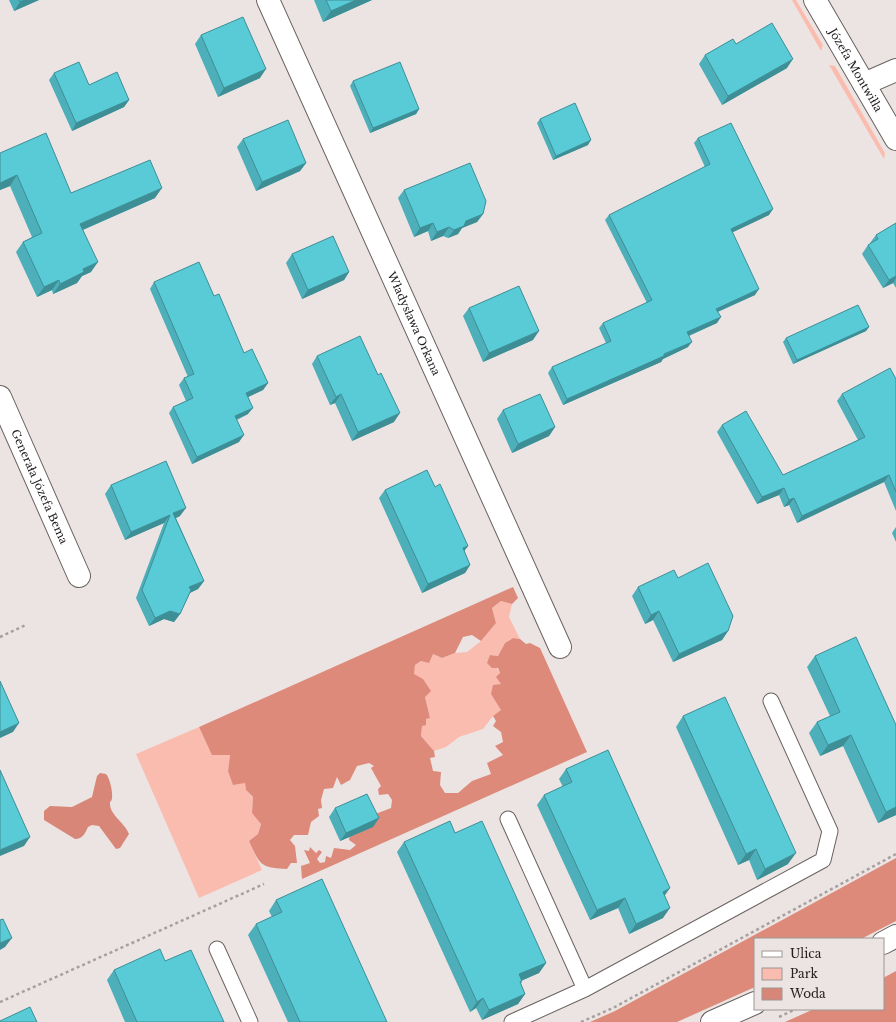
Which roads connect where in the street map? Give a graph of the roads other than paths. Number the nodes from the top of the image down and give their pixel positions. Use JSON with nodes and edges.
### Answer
{"nodes":[{"id":1,"x":268,"y":0,"type":"edge"},
{"id":2,"x":815,"y":0,"type":"edge"},
{"id":3,"x":896,"y":70,"type":"edge"},
{"id":4,"x":864,"y":84,"type":"junction"},
{"id":5,"x":896,"y":139,"type":"edge"},
{"id":6,"x":0,"y":397,"type":"edge"},
{"id":7,"x":79,"y":576,"type":"dead end"},
{"id":8,"x":560,"y":647,"type":"dead end"},
{"id":9,"x":771,"y":701,"type":"dead end"},
{"id":10,"x":508,"y":819,"type":"dead end"},
{"id":11,"x":896,"y":936,"type":"edge"},
{"id":12,"x":884,"y":942,"type":"edge"},
{"id":13,"x":217,"y":949,"type":"dead end"},
{"id":14,"x":585,"y":989,"type":"junction"},
{"id":15,"x":754,"y":1003,"type":"edge"},
{"id":16,"x":250,"y":1022,"type":"edge"},
{"id":17,"x":512,"y":1022,"type":"edge"},
{"id":18,"x":712,"y":1022,"type":"edge"}],
"edges":[{"from":1,"to":8,"type":"street","name":"Władysława Orkana"},
{"from":2,"to":4,"type":"street","name":"Józefa Montwiłła"},
{"from":3,"to":4,"type":"street"},
{"from":4,"to":5,"type":"street","name":"Józefa Montwiłła"},
{"from":6,"to":7,"type":"street","name":"Generała Józefa Bema"},
{"from":9,"to":14,"type":"lane"},
{"from":10,"to":14,"type":"lane"},
{"from":11,"to":12,"type":"street"},
{"from":13,"to":16,"type":"lane"},
{"from":14,"to":17,"type":"lane"},
{"from":15,"to":18,"type":"street"}]}
